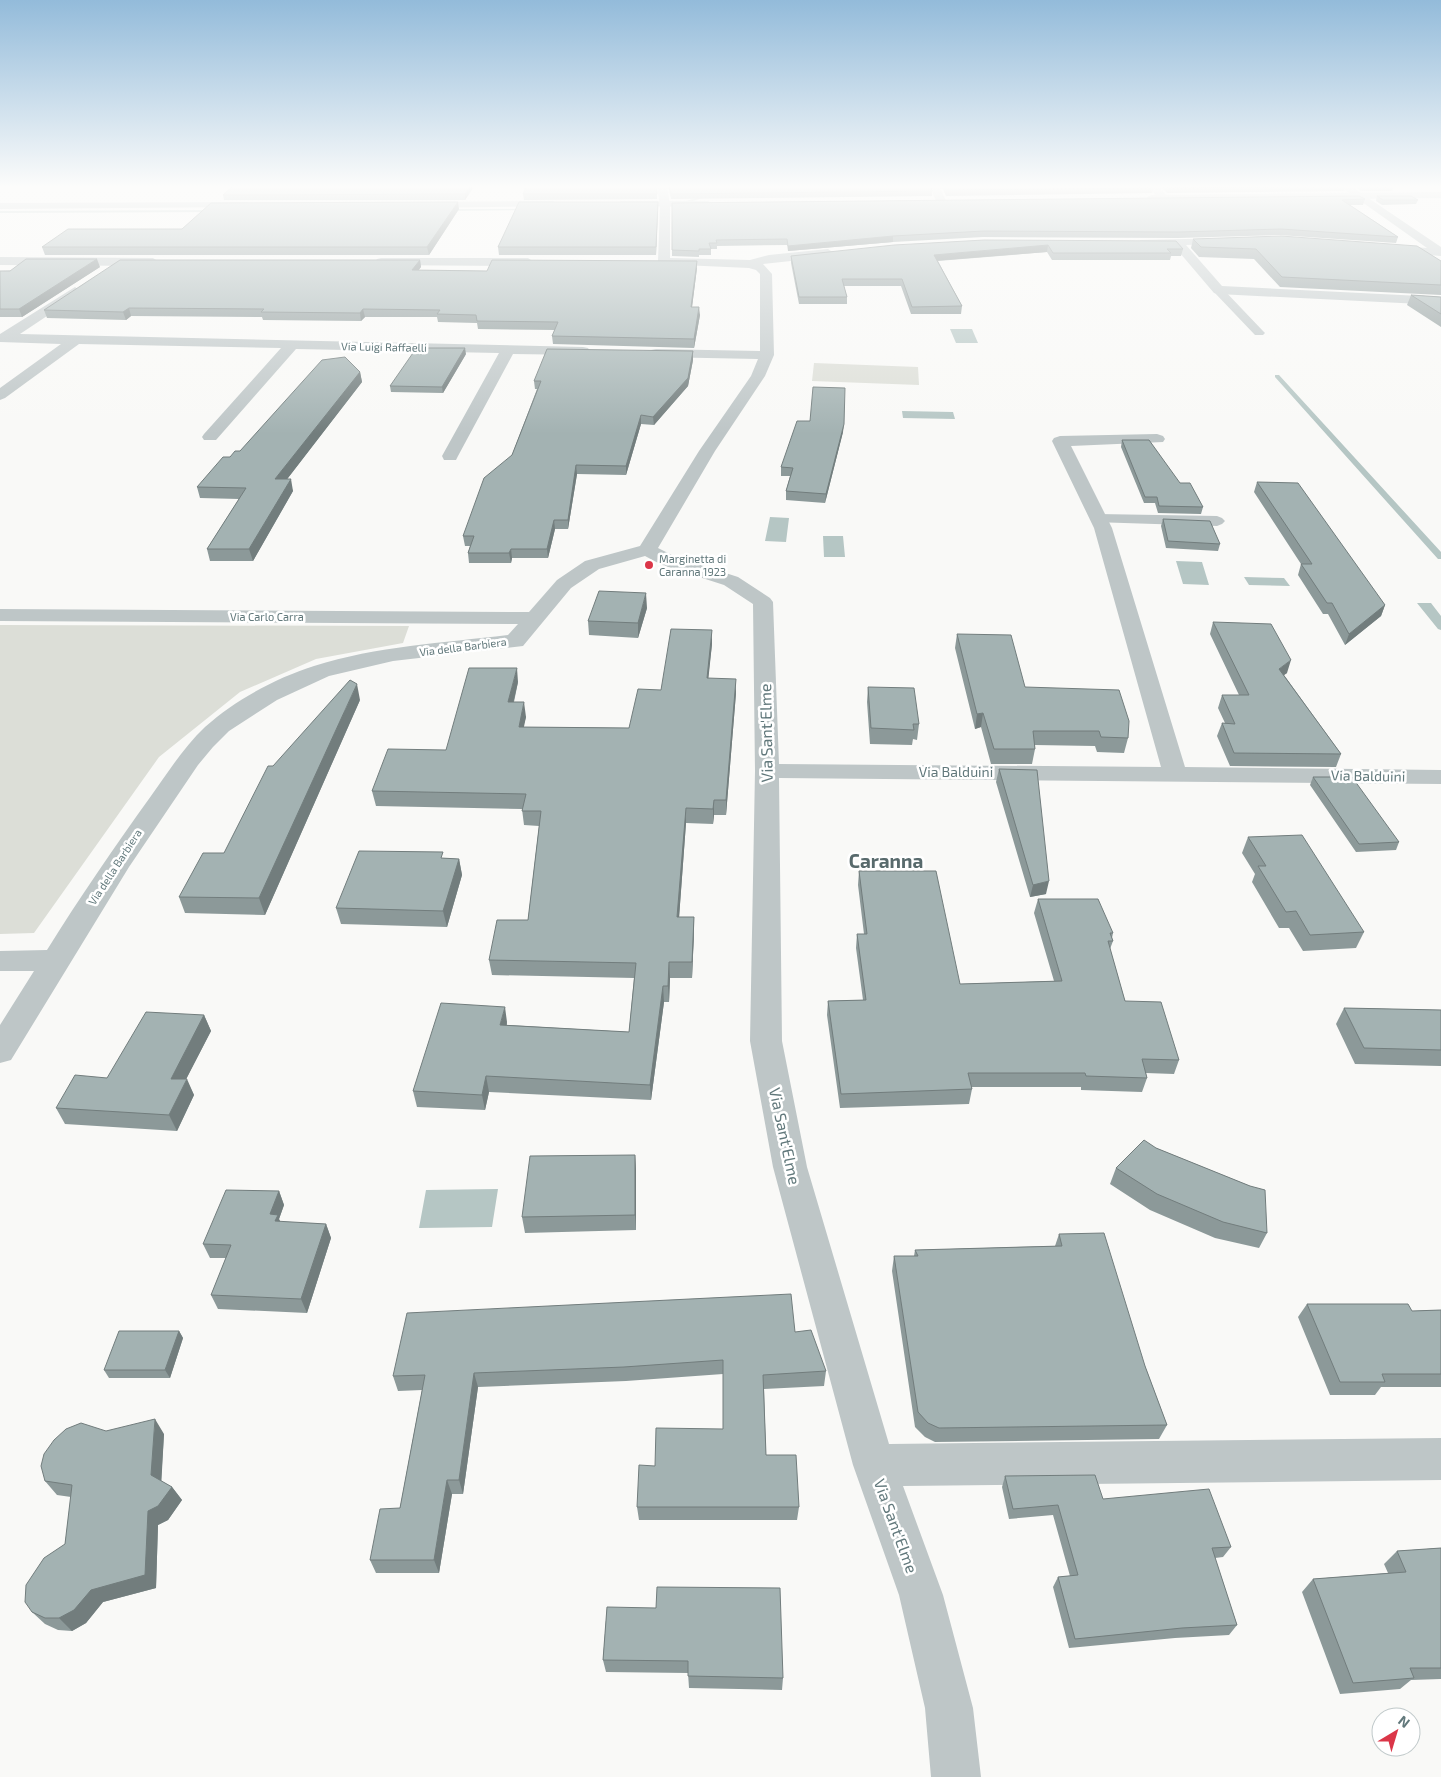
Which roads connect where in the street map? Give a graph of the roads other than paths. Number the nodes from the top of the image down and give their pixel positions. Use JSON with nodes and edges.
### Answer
{"nodes":[{"id":1,"x":109,"y":268,"type":"edge"},
{"id":2,"x":760,"y":268,"type":"edge"},
{"id":3,"x":1199,"y":268,"type":"edge"},
{"id":4,"x":102,"y":273,"type":"edge"},
{"id":5,"x":86,"y":284,"type":"edge"},
{"id":6,"x":1218,"y":290,"type":"junction"},
{"id":7,"x":1441,"y":302,"type":"edge"},
{"id":8,"x":1259,"y":333,"type":"dead end"},
{"id":9,"x":2,"y":338,"type":"edge"},
{"id":10,"x":75,"y":340,"type":"junction"},
{"id":11,"x":292,"y":345,"type":"junction"},
{"id":12,"x":508,"y":350,"type":"junction"},
{"id":13,"x":598,"y":352,"type":"edge"},
{"id":14,"x":638,"y":352,"type":"edge"},
{"id":15,"x":768,"y":355,"type":"junction"},
{"id":16,"x":0,"y":395,"type":"edge"},
{"id":17,"x":210,"y":437,"type":"dead end"},
{"id":18,"x":1157,"y":439,"type":"dead end"},
{"id":19,"x":450,"y":456,"type":"dead end"},
{"id":20,"x":1098,"y":519,"type":"junction"},
{"id":21,"x":1217,"y":521,"type":"dead end"},
{"id":22,"x":647,"y":550,"type":"junction"},
{"id":23,"x":0,"y":615,"type":"edge"},
{"id":24,"x":534,"y":618,"type":"junction"},
{"id":25,"x":767,"y":771,"type":"junction"},
{"id":26,"x":1175,"y":774,"type":"junction"},
{"id":27,"x":1441,"y":777,"type":"edge"},
{"id":28,"x":55,"y":960,"type":"junction"},
{"id":29,"x":0,"y":962,"type":"edge"},
{"id":30,"x":0,"y":1051,"type":"edge"},
{"id":31,"x":1441,"y":1459,"type":"edge"},
{"id":32,"x":874,"y":1465,"type":"junction"},
{"id":33,"x":956,"y":1777,"type":"edge"}],
"edges":[{"from":1,"to":4,"type":"street"},
{"from":2,"to":15,"type":"street"},
{"from":3,"to":6,"type":"street"},
{"from":5,"to":9,"type":"street"},
{"from":6,"to":7,"type":"street"},
{"from":6,"to":8,"type":"lane"},
{"from":9,"to":10,"type":"street","name":"Via Luigi Raffaelli"},
{"from":10,"to":11,"type":"street","name":"Via Luigi Raffaelli"},
{"from":10,"to":16,"type":"street"},
{"from":11,"to":12,"type":"street","name":"Via Luigi Raffaelli"},
{"from":11,"to":17,"type":"street"},
{"from":12,"to":13,"type":"street","name":"Via Luigi Raffaelli"},
{"from":12,"to":19,"type":"street"},
{"from":14,"to":15,"type":"street"},
{"from":15,"to":22,"type":"street"},
{"from":18,"to":20,"type":"street"},
{"from":20,"to":21,"type":"lane"},
{"from":20,"to":26,"type":"street"},
{"from":22,"to":24,"type":"street","name":"Via della Barbiera"},
{"from":22,"to":25,"type":"street","name":"Via Sant'Elme"},
{"from":23,"to":24,"type":"street","name":"Via Carlo Carra"},
{"from":24,"to":28,"type":"street","name":"Via della Barbiera"},
{"from":25,"to":26,"type":"street","name":"Via Balduini"},
{"from":25,"to":32,"type":"street","name":"Via Sant'Elme"},
{"from":26,"to":27,"type":"street","name":"Via Balduini"},
{"from":28,"to":29,"type":"street"},
{"from":28,"to":30,"type":"street","name":"Via della Barbiera"},
{"from":31,"to":32,"type":"street"},
{"from":32,"to":33,"type":"street","name":"Via Sant'Elme"}]}
